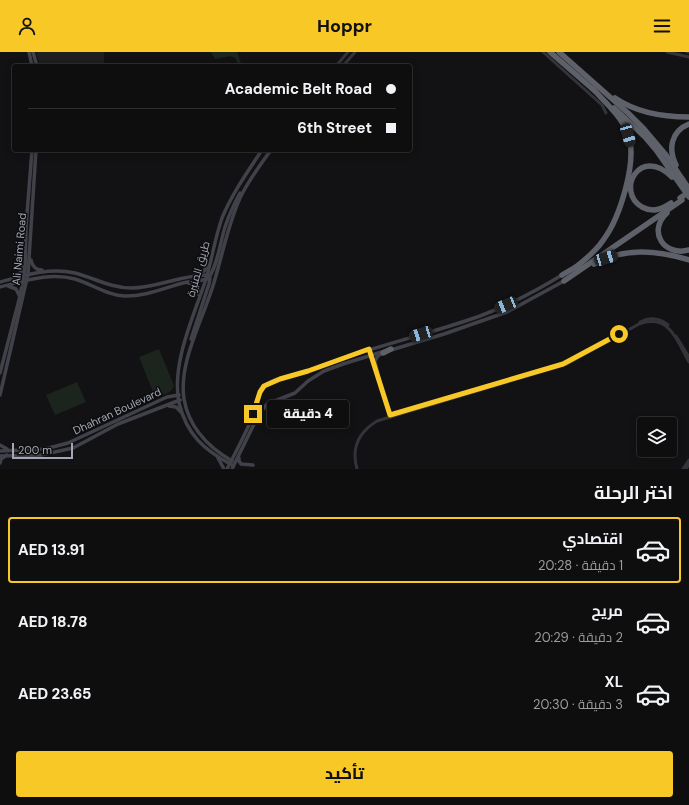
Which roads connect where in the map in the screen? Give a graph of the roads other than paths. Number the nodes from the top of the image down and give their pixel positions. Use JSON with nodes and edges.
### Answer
{"nodes":[{"id":1,"x":28,"y":52,"type":"edge"},
{"id":2,"x":33,"y":52,"type":"edge"},
{"id":3,"x":348,"y":52,"type":"edge"},
{"id":4,"x":355,"y":52,"type":"edge"},
{"id":5,"x":543,"y":52,"type":"edge"},
{"id":6,"x":550,"y":52,"type":"edge"},
{"id":7,"x":559,"y":52,"type":"edge"},
{"id":8,"x":667,"y":52,"type":"edge"},
{"id":9,"x":689,"y":57,"type":"edge"},
{"id":10,"x":31,"y":64,"type":"edge"},
{"id":11,"x":36,"y":64,"type":"edge"},
{"id":12,"x":338,"y":64,"type":"edge"},
{"id":13,"x":345,"y":64,"type":"edge"},
{"id":14,"x":589,"y":78,"type":"junction"},
{"id":15,"x":593,"y":89,"type":"junction"},
{"id":16,"x":606,"y":113,"type":"dead end"},
{"id":17,"x":689,"y":117,"type":"edge"},
{"id":18,"x":689,"y":124,"type":"edge"},
{"id":19,"x":32,"y":152,"type":"edge"},
{"id":20,"x":36,"y":152,"type":"edge"},
{"id":21,"x":261,"y":152,"type":"edge"},
{"id":22,"x":270,"y":152,"type":"edge"},
{"id":23,"x":252,"y":176,"type":"junction"},
{"id":24,"x":683,"y":185,"type":"junction"},
{"id":25,"x":689,"y":190,"type":"edge"},
{"id":26,"x":689,"y":196,"type":"edge"},
{"id":27,"x":679,"y":200,"type":"junction"},
{"id":28,"x":689,"y":250,"type":"edge"},
{"id":29,"x":30,"y":253,"type":"junction"},
{"id":30,"x":26,"y":258,"type":"junction"},
{"id":31,"x":212,"y":258,"type":"junction"},
{"id":32,"x":689,"y":260,"type":"edge"},
{"id":33,"x":576,"y":266,"type":"junction"},
{"id":34,"x":49,"y":271,"type":"junction"},
{"id":35,"x":28,"y":274,"type":"junction"},
{"id":36,"x":24,"y":276,"type":"junction"},
{"id":37,"x":208,"y":276,"type":"junction"},
{"id":38,"x":38,"y":277,"type":"junction"},
{"id":39,"x":185,"y":277,"type":"junction"},
{"id":40,"x":563,"y":278,"type":"junction"},
{"id":41,"x":8,"y":280,"type":"junction"},
{"id":42,"x":27,"y":280,"type":"junction"},
{"id":43,"x":206,"y":280,"type":"junction"},
{"id":44,"x":23,"y":281,"type":"junction"},
{"id":45,"x":0,"y":282,"type":"edge"},
{"id":46,"x":182,"y":283,"type":"junction"},
{"id":47,"x":5,"y":286,"type":"junction"},
{"id":48,"x":0,"y":287,"type":"edge"},
{"id":49,"x":24,"y":294,"type":"junction"},
{"id":50,"x":19,"y":300,"type":"junction"},
{"id":51,"x":199,"y":300,"type":"junction"},
{"id":52,"x":369,"y":349,"type":"junction"},
{"id":53,"x":392,"y":349,"type":"junction"},
{"id":54,"x":190,"y":350,"type":"junction"},
{"id":55,"x":383,"y":353,"type":"joint"},
{"id":56,"x":371,"y":355,"type":"junction"},
{"id":57,"x":689,"y":357,"type":"edge"},
{"id":58,"x":689,"y":362,"type":"edge"},
{"id":59,"x":0,"y":373,"type":"edge"},
{"id":60,"x":382,"y":388,"type":"junction"},
{"id":61,"x":0,"y":395,"type":"edge"},
{"id":62,"x":179,"y":395,"type":"junction"},
{"id":63,"x":184,"y":397,"type":"junction"},
{"id":64,"x":179,"y":401,"type":"junction"},
{"id":65,"x":166,"y":406,"type":"junction"},
{"id":66,"x":391,"y":416,"type":"junction"},
{"id":67,"x":184,"y":418,"type":"junction"},
{"id":68,"x":0,"y":445,"type":"edge"},
{"id":69,"x":239,"y":445,"type":"junction"},
{"id":70,"x":12,"y":450,"type":"junction"},
{"id":71,"x":0,"y":451,"type":"edge"},
{"id":72,"x":239,"y":453,"type":"junction"},
{"id":73,"x":0,"y":456,"type":"edge"},
{"id":74,"x":7,"y":456,"type":"junction"},
{"id":75,"x":219,"y":456,"type":"junction"},
{"id":76,"x":689,"y":460,"type":"edge"},
{"id":77,"x":0,"y":463,"type":"edge"},
{"id":78,"x":232,"y":464,"type":"edge"},
{"id":79,"x":689,"y":464,"type":"edge"},
{"id":80,"x":252,"y":465,"type":"dead end"},
{"id":81,"x":224,"y":469,"type":"edge"},
{"id":82,"x":227,"y":469,"type":"edge"},
{"id":83,"x":356,"y":469,"type":"edge"},
{"id":84,"x":685,"y":469,"type":"edge"}],
"edges":[{"from":1,"to":10,"type":"main road"},
{"from":2,"to":11,"type":"main road"},
{"from":3,"to":12,"type":"street"},
{"from":4,"to":13,"type":"street"},
{"from":5,"to":16,"type":"street"},
{"from":6,"to":15,"type":"highway"},
{"from":7,"to":14,"type":"highway"},
{"from":8,"to":9,"type":"street"},
{"from":14,"to":17,"type":"highway"},
{"from":14,"to":24,"type":"highway"},
{"from":15,"to":24,"type":"highway"},
{"from":15,"to":33,"type":"highway"},
{"from":18,"to":24,"type":"highway"},
{"from":19,"to":30,"type":"main road","name":"Ali Naimi Road"},
{"from":20,"to":29,"type":"main road","name":"Ali Naimi Road"},
{"from":21,"to":31,"type":"main road","name":"طريق المنيرة"},
{"from":22,"to":23,"type":"main road","name":"طريق المنيرة"},
{"from":23,"to":37,"type":"main road"},
{"from":23,"to":54,"type":"main road","name":"طريق المنيرة"},
{"from":24,"to":25,"type":"highway"},
{"from":24,"to":26,"type":"highway"},
{"from":24,"to":27,"type":"highway"},
{"from":25,"to":27,"type":"highway","bridge":true},
{"from":26,"to":27,"type":"highway"},
{"from":27,"to":28,"type":"highway"},
{"from":27,"to":33,"type":"highway"},
{"from":27,"to":40,"type":"highway"},
{"from":29,"to":34,"type":"main road"},
{"from":29,"to":35,"type":"main road","name":"Ali Naimi Road"},
{"from":30,"to":36,"type":"main road","name":"Ali Naimi Road"},
{"from":30,"to":41,"type":"main road"},
{"from":31,"to":37,"type":"main road","name":"طريق المنيرة"},
{"from":31,"to":39,"type":"main road"},
{"from":32,"to":40,"type":"highway"},
{"from":33,"to":40,"type":"highway"},
{"from":34,"to":35,"type":"main road"},
{"from":34,"to":39,"type":"main road"},
{"from":35,"to":36,"type":"main road"},
{"from":35,"to":42,"type":"main road","name":"Ali Naimi Road"},
{"from":36,"to":41,"type":"main road"},
{"from":36,"to":44,"type":"main road","name":"Ali Naimi Road"},
{"from":37,"to":39,"type":"main road"},
{"from":37,"to":43,"type":"main road","name":"طريق المنيرة"},
{"from":37,"to":54,"type":"main road"},
{"from":38,"to":42,"type":"main road"},
{"from":38,"to":46,"type":"main road"},
{"from":38,"to":49,"type":"main road"},
{"from":40,"to":52,"type":"main road"},
{"from":40,"to":53,"type":"main road"},
{"from":41,"to":45,"type":"main road"},
{"from":42,"to":44,"type":"main road"},
{"from":42,"to":49,"type":"main road","name":"Ali Naimi Road"},
{"from":43,"to":46,"type":"main road"},
{"from":43,"to":51,"type":"main road","name":"طريق المنيرة"},
{"from":44,"to":47,"type":"main road"},
{"from":44,"to":50,"type":"main road","name":"Ali Naimi Road"},
{"from":46,"to":51,"type":"main road"},
{"from":47,"to":48,"type":"main road"},
{"from":47,"to":50,"type":"main road"},
{"from":49,"to":61,"type":"main road","name":"Ali Naimi Road"},
{"from":50,"to":59,"type":"main road","name":"Ali Naimi Road"},
{"from":51,"to":62,"type":"main road","name":"طريق المنيرة"},
{"from":52,"to":56,"type":"street"},
{"from":52,"to":69,"type":"main road"},
{"from":53,"to":55,"type":"highway"},
{"from":53,"to":56,"type":"main road"},
{"from":54,"to":63,"type":"main road","name":"طريق المنيرة"},
{"from":55,"to":60,"type":"main road"},
{"from":56,"to":60,"type":"street"},
{"from":56,"to":72,"type":"main road"},
{"from":57,"to":66,"type":"street"},
{"from":58,"to":66,"type":"street"},
{"from":60,"to":66,"type":"street"},
{"from":62,"to":63,"type":"main road","name":"Dhahran Boulevard"},
{"from":62,"to":64,"type":"main road","name":"طريق المنيرة"},
{"from":62,"to":70,"type":"main road","name":"Dhahran Boulevard"},
{"from":63,"to":64,"type":"main road"},
{"from":63,"to":75,"type":"main road"},
{"from":64,"to":65,"type":"main road"},
{"from":64,"to":67,"type":"main road","name":"طريق المنيرة"},
{"from":65,"to":67,"type":"main road"},
{"from":65,"to":74,"type":"main road"},
{"from":66,"to":83,"type":"street"},
{"from":67,"to":75,"type":"main road"},
{"from":68,"to":70,"type":"main road"},
{"from":69,"to":75,"type":"main road"},
{"from":69,"to":78,"type":"main road"},
{"from":70,"to":71,"type":"main road","name":"Dhahran Boulevard"},
{"from":72,"to":78,"type":"main road"},
{"from":72,"to":80,"type":"main road"},
{"from":73,"to":74,"type":"main road"},
{"from":74,"to":77,"type":"main road"},
{"from":75,"to":78,"type":"main road"},
{"from":75,"to":81,"type":"main road"},
{"from":76,"to":84,"type":"street"},
{"from":78,"to":82,"type":"main road"},
{"from":79,"to":84,"type":"street"}]}
